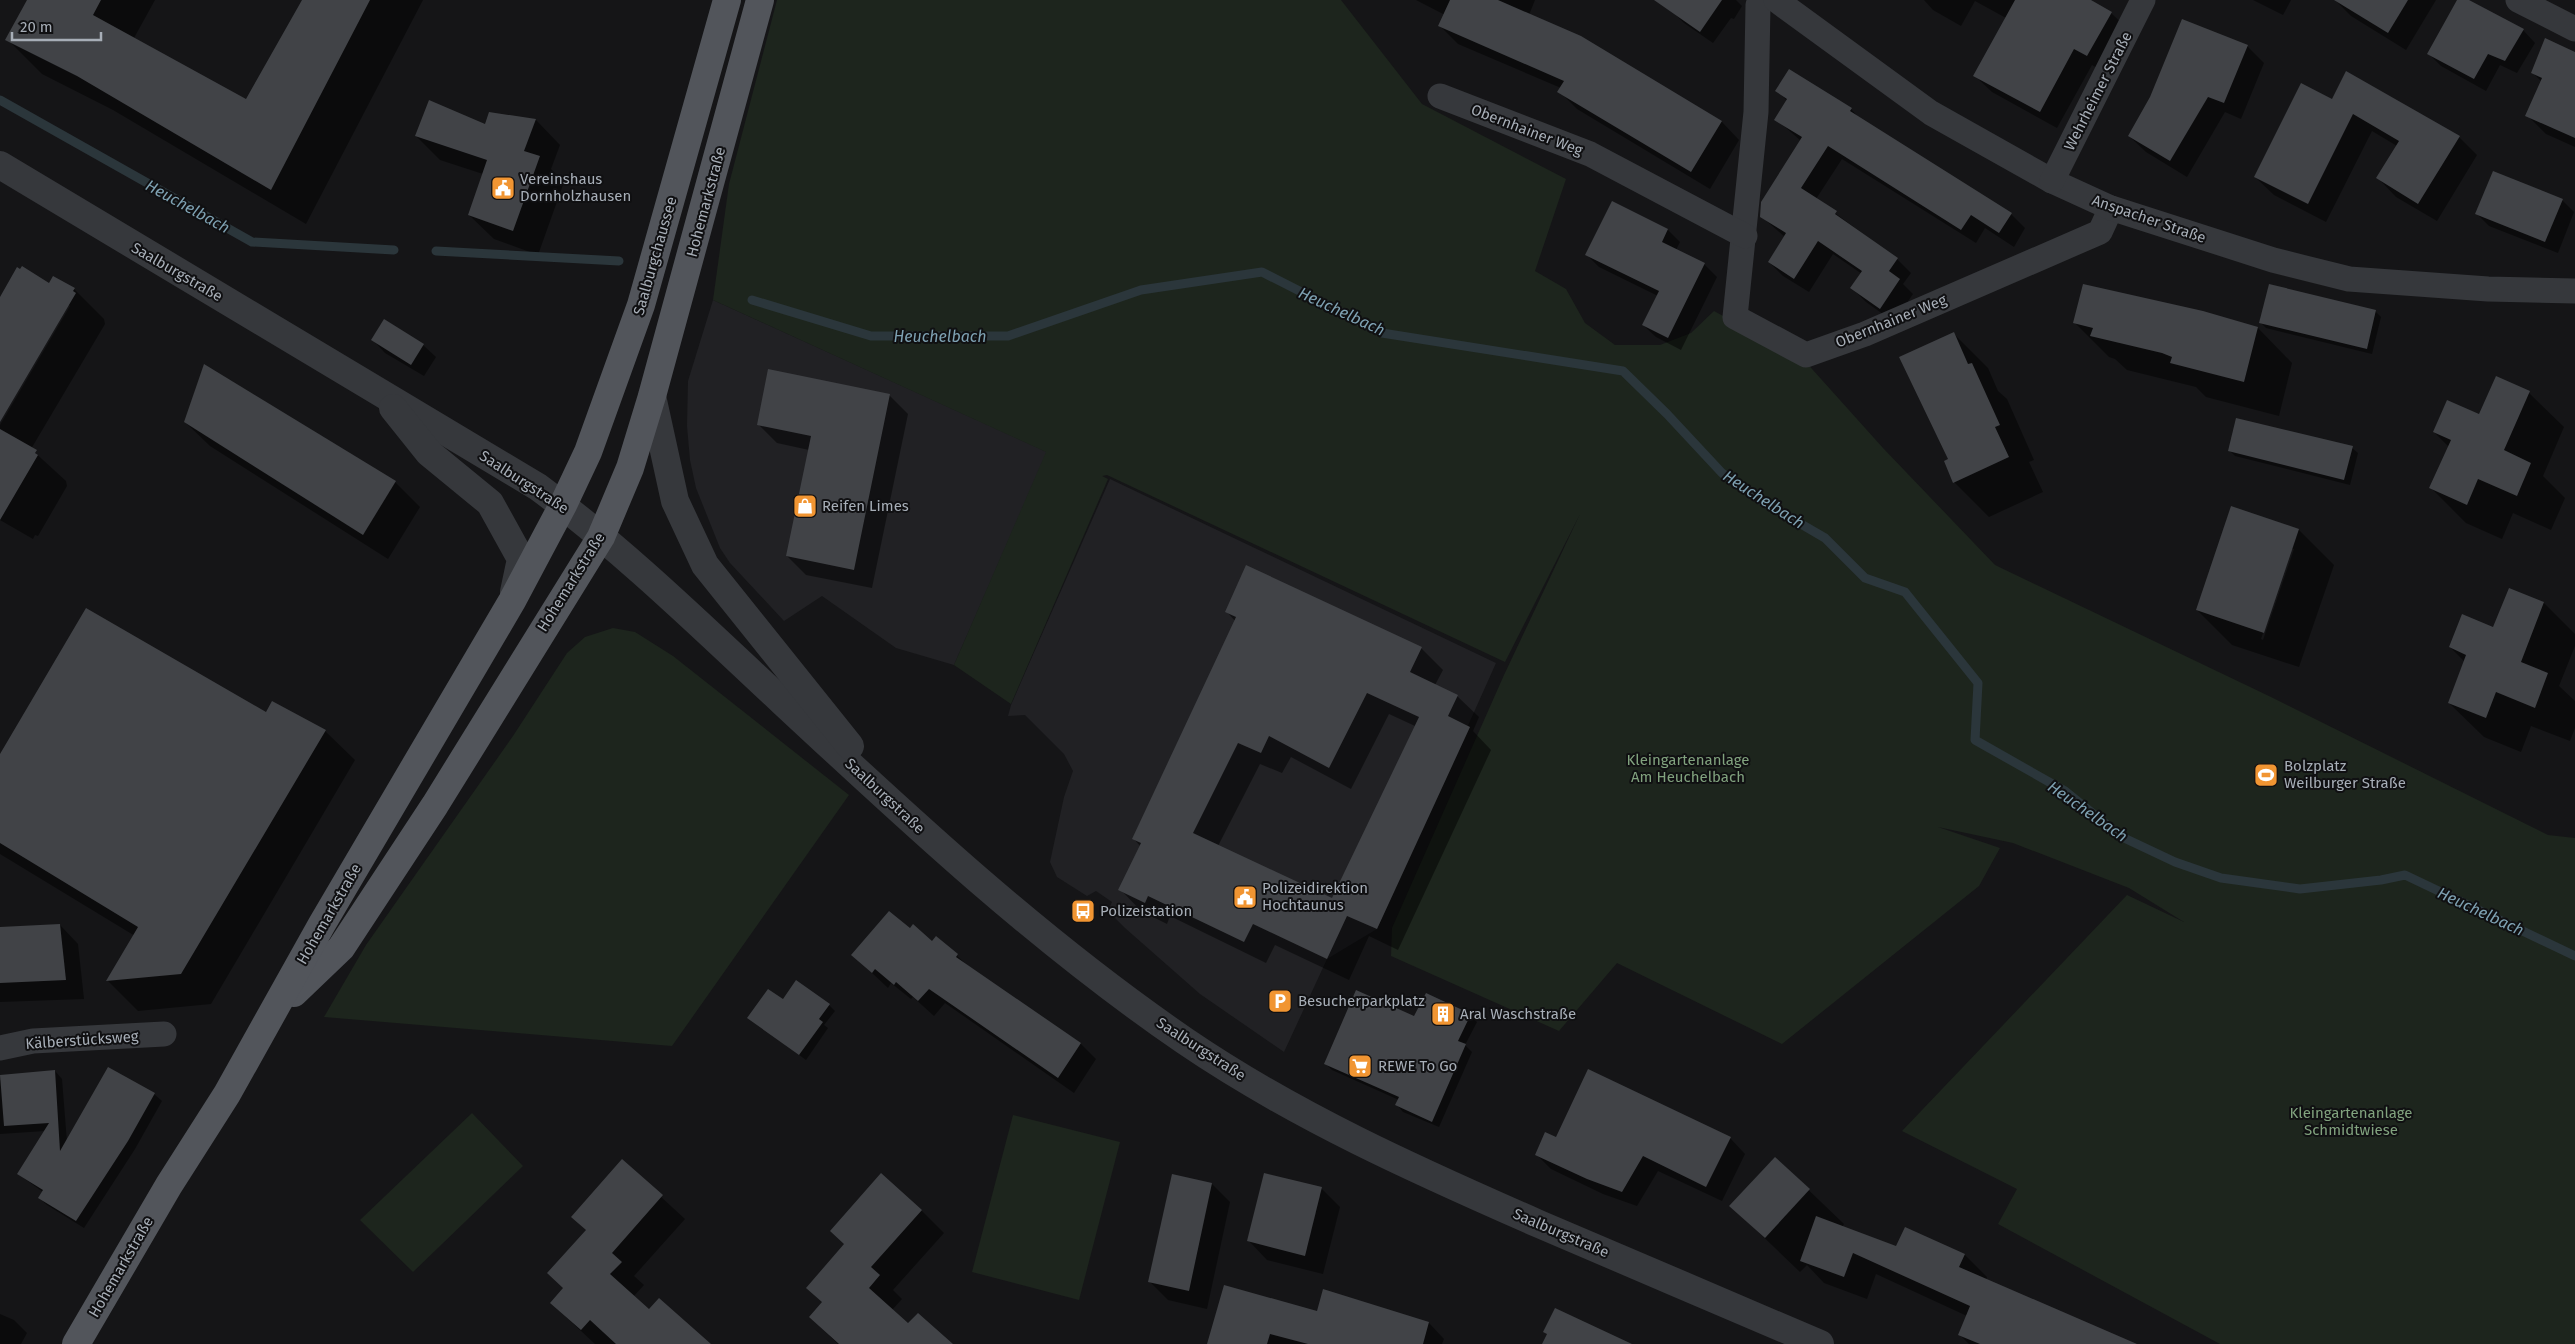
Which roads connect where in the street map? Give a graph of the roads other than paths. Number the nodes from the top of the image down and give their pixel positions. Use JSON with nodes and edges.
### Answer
{"nodes":[{"id":1,"x":727,"y":0,"type":"edge"},
{"id":2,"x":760,"y":0,"type":"edge"},
{"id":3,"x":1762,"y":0,"type":"edge"},
{"id":4,"x":1776,"y":0,"type":"edge"},
{"id":5,"x":2143,"y":0,"type":"edge"},
{"id":6,"x":2518,"y":0,"type":"edge"},
{"id":7,"x":2575,"y":29,"type":"edge"},
{"id":8,"x":1440,"y":96,"type":"dead end"},
{"id":9,"x":0,"y":166,"type":"edge"},
{"id":10,"x":2052,"y":182,"type":"junction"},
{"id":11,"x":2111,"y":208,"type":"junction"},
{"id":12,"x":1745,"y":236,"type":"junction"},
{"id":13,"x":2575,"y":291,"type":"edge"},
{"id":14,"x":383,"y":395,"type":"junction"},
{"id":15,"x":652,"y":396,"type":"junction"},
{"id":16,"x":563,"y":505,"type":"junction"},
{"id":17,"x":601,"y":537,"type":"junction"},
{"id":18,"x":512,"y":601,"type":"junction"},
{"id":19,"x":911,"y":821,"type":"junction"},
{"id":20,"x":275,"y":1011,"type":"junction"},
{"id":21,"x":164,"y":1034,"type":"dead end"},
{"id":22,"x":0,"y":1048,"type":"edge"},
{"id":23,"x":76,"y":1344,"type":"edge"},
{"id":24,"x":1820,"y":1344,"type":"edge"}],
"edges":[{"from":1,"to":16,"type":"main road","name":"Saalburgchaussee"},
{"from":2,"to":15,"type":"main road","name":"Hohemarkstraße"},
{"from":3,"to":12,"type":"street","name":"Obernhainer Weg"},
{"from":4,"to":10,"type":"street","name":"Anspacher Straße"},
{"from":5,"to":10,"type":"street","name":"Wehrheimer Straße"},
{"from":6,"to":7,"type":"street"},
{"from":8,"to":12,"type":"street","name":"Obernhainer Weg"},
{"from":9,"to":14,"type":"street","name":"Saalburgstraße"},
{"from":10,"to":11,"type":"street","name":"Anspacher Straße"},
{"from":11,"to":12,"type":"street","name":"Obernhainer Weg"},
{"from":11,"to":13,"type":"street","name":"Anspacher Straße"},
{"from":14,"to":16,"type":"street","name":"Saalburgstraße"},
{"from":14,"to":18,"type":"street"},
{"from":15,"to":17,"type":"main road","name":"Hohemarkstraße"},
{"from":15,"to":19,"type":"street"},
{"from":16,"to":17,"type":"street","name":"Saalburgstraße"},
{"from":16,"to":18,"type":"main road","name":"Hohemarkstraße"},
{"from":17,"to":19,"type":"street","name":"Saalburgstraße"},
{"from":17,"to":20,"type":"main road","name":"Hohemarkstraße"},
{"from":18,"to":20,"type":"main road","name":"Hohemarkstraße"},
{"from":19,"to":24,"type":"street","name":"Saalburgstraße"},
{"from":20,"to":23,"type":"main road","name":"Hohemarkstraße"},
{"from":21,"to":22,"type":"street","name":"Kälberstücksweg"}]}
